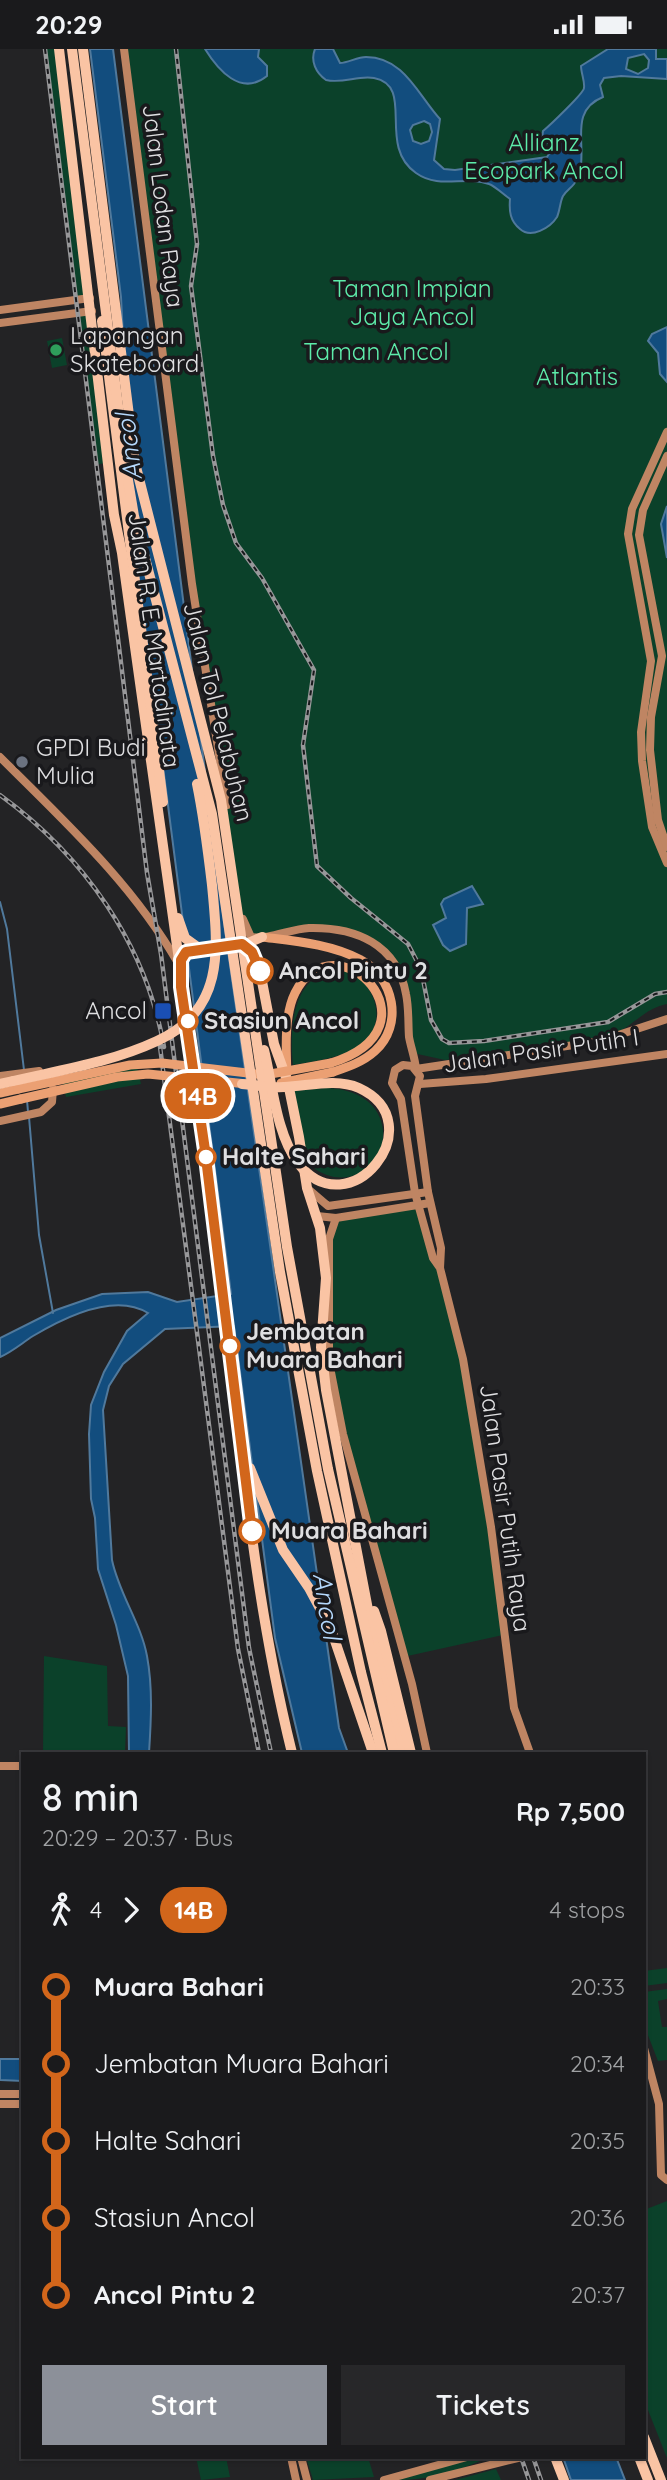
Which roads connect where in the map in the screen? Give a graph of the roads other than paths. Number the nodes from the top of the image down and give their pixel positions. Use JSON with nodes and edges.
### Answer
{"nodes":[{"id":1,"x":59,"y":49,"type":"edge"},
{"id":2,"x":70,"y":49,"type":"edge"},
{"id":3,"x":83,"y":49,"type":"edge"},
{"id":4,"x":124,"y":49,"type":"edge"},
{"id":5,"x":90,"y":298,"type":"junction"},
{"id":6,"x":35,"y":305,"type":"junction"},
{"id":7,"x":0,"y":310,"type":"edge"},
{"id":8,"x":92,"y":311,"type":"junction"},
{"id":9,"x":36,"y":318,"type":"junction"},
{"id":10,"x":0,"y":323,"type":"edge"},
{"id":11,"x":667,"y":432,"type":"edge"},
{"id":12,"x":667,"y":456,"type":"edge"},
{"id":13,"x":629,"y":519,"type":"junction"},
{"id":14,"x":640,"y":522,"type":"junction"},
{"id":15,"x":180,"y":696,"type":"junction"},
{"id":16,"x":0,"y":757,"type":"edge"},
{"id":17,"x":667,"y":847,"type":"edge"},
{"id":18,"x":667,"y":863,"type":"edge"},
{"id":19,"x":262,"y":937,"type":"junction"},
{"id":20,"x":242,"y":944,"type":"junction"},
{"id":21,"x":199,"y":948,"type":"junction"},
{"id":22,"x":181,"y":960,"type":"junction"},
{"id":23,"x":247,"y":976,"type":"junction"},
{"id":24,"x":667,"y":1019,"type":"edge"},
{"id":25,"x":667,"y":1054,"type":"edge"},
{"id":26,"x":332,"y":1067,"type":"junction"},
{"id":27,"x":416,"y":1069,"type":"junction"},
{"id":28,"x":0,"y":1076,"type":"edge"},
{"id":29,"x":288,"y":1083,"type":"junction"},
{"id":30,"x":0,"y":1084,"type":"edge"},
{"id":31,"x":242,"y":1084,"type":"junction"},
{"id":32,"x":420,"y":1084,"type":"junction"},
{"id":33,"x":0,"y":1093,"type":"edge"},
{"id":34,"x":19,"y":1094,"type":"junction"},
{"id":35,"x":0,"y":1104,"type":"edge"},
{"id":36,"x":0,"y":1121,"type":"edge"},
{"id":37,"x":307,"y":1188,"type":"junction"},
{"id":38,"x":428,"y":1192,"type":"junction"},
{"id":39,"x":415,"y":1193,"type":"junction"},
{"id":40,"x":430,"y":1203,"type":"junction"},
{"id":41,"x":418,"y":1204,"type":"junction"},
{"id":42,"x":317,"y":1216,"type":"junction"},
{"id":43,"x":335,"y":1218,"type":"junction"},
{"id":44,"x":440,"y":1268,"type":"junction"},
{"id":45,"x":240,"y":1438,"type":"junction"},
{"id":46,"x":368,"y":1526,"type":"junction"},
{"id":47,"x":354,"y":1530,"type":"junction"},
{"id":48,"x":366,"y":1590,"type":"junction"},
{"id":49,"x":292,"y":1752,"type":"edge"},
{"id":50,"x":373,"y":1752,"type":"edge"},
{"id":51,"x":382,"y":1752,"type":"edge"},
{"id":52,"x":394,"y":1752,"type":"edge"},
{"id":53,"x":402,"y":1752,"type":"edge"},
{"id":54,"x":411,"y":1752,"type":"edge"},
{"id":55,"x":427,"y":1752,"type":"edge"},
{"id":56,"x":530,"y":1752,"type":"edge"},
{"id":57,"x":0,"y":1766,"type":"edge"},
{"id":58,"x":21,"y":1766,"type":"edge"},
{"id":59,"x":646,"y":2055,"type":"edge"},
{"id":60,"x":0,"y":2094,"type":"edge"},
{"id":61,"x":21,"y":2094,"type":"edge"},
{"id":62,"x":0,"y":2103,"type":"edge"},
{"id":63,"x":21,"y":2104,"type":"edge"},
{"id":64,"x":659,"y":2154,"type":"junction"},
{"id":65,"x":667,"y":2163,"type":"edge"},
{"id":66,"x":667,"y":2180,"type":"edge"},
{"id":67,"x":646,"y":2445,"type":"edge"},
{"id":68,"x":291,"y":2459,"type":"edge"},
{"id":69,"x":302,"y":2459,"type":"edge"},
{"id":70,"x":460,"y":2459,"type":"edge"},
{"id":71,"x":507,"y":2459,"type":"edge"},
{"id":72,"x":556,"y":2459,"type":"edge"},
{"id":73,"x":638,"y":2459,"type":"edge"},
{"id":74,"x":482,"y":2462,"type":"edge"},
{"id":75,"x":296,"y":2480,"type":"edge"},
{"id":76,"x":307,"y":2480,"type":"edge"},
{"id":77,"x":384,"y":2480,"type":"edge"},
{"id":78,"x":430,"y":2480,"type":"edge"},
{"id":79,"x":564,"y":2480,"type":"edge"},
{"id":80,"x":647,"y":2480,"type":"edge"},
{"id":81,"x":660,"y":2480,"type":"edge"}],
"edges":[{"from":1,"to":5,"type":"highway","name":"Jalan R. E. Martadinata"},
{"from":2,"to":15,"type":"highway","name":"Jalan Tol Pelabuhan","bridge":true},
{"from":2,"to":21,"type":"highway","name":"Jalan R. E. Martadinata"},
{"from":3,"to":23,"type":"highway","name":"Jalan Tol Pelabuhan","bridge":true},
{"from":4,"to":19,"type":"street","name":"Jalan Lodan Raya"},
{"from":5,"to":6,"type":"street"},
{"from":5,"to":8,"type":"highway","name":"Jalan R. E. Martadinata"},
{"from":6,"to":7,"type":"street"},
{"from":6,"to":9,"type":"street"},
{"from":8,"to":9,"type":"street"},
{"from":8,"to":22,"type":"highway","name":"Jalan R. E. Martadinata"},
{"from":9,"to":10,"type":"street"},
{"from":11,"to":13,"type":"street"},
{"from":12,"to":14,"type":"street"},
{"from":13,"to":14,"type":"street"},
{"from":13,"to":18,"type":"street"},
{"from":14,"to":17,"type":"street"},
{"from":15,"to":30,"type":"highway","bridge":true},
{"from":15,"to":51,"type":"highway","name":"Jalan Tol Pelabuhan","bridge":true},
{"from":16,"to":22,"type":"street"},
{"from":19,"to":20,"type":"highway"},
{"from":19,"to":26,"type":"main road"},
{"from":19,"to":27,"type":"street","name":"Jalan Pasir Putih Raya"},
{"from":20,"to":21,"type":"highway","bridge":true},
{"from":20,"to":29,"type":"highway"},
{"from":21,"to":22,"type":"highway"},
{"from":22,"to":45,"type":"highway","name":"Jalan R. E. Martadinata"},
{"from":23,"to":31,"type":"highway","bridge":true},
{"from":23,"to":52,"type":"highway","name":"Jalan Tol Pelabuhan","bridge":true},
{"from":24,"to":27,"type":"street","name":"Jalan Pasir Putih I"},
{"from":25,"to":32,"type":"street","name":"Jalan Pasir Putih I"},
{"from":26,"to":29,"type":"main road"},
{"from":26,"to":31,"type":"main road","bridge":true},
{"from":26,"to":34,"type":"main road","bridge":true},
{"from":27,"to":32,"type":"street","name":"Jalan Pasir Putih Raya"},
{"from":27,"to":39,"type":"street","name":"Jalan Pasir Putih Raya"},
{"from":28,"to":36,"type":"street"},
{"from":29,"to":37,"type":"highway"},
{"from":31,"to":34,"type":"main road","bridge":true},
{"from":32,"to":38,"type":"street","name":"Jalan Pasir Putih Raya"},
{"from":33,"to":34,"type":"main road"},
{"from":34,"to":35,"type":"main road"},
{"from":37,"to":39,"type":"street"},
{"from":37,"to":42,"type":"highway"},
{"from":38,"to":39,"type":"street"},
{"from":38,"to":40,"type":"street","name":"Jalan Pasir Putih Raya"},
{"from":39,"to":41,"type":"street","name":"Jalan Pasir Putih Raya"},
{"from":40,"to":41,"type":"street"},
{"from":40,"to":44,"type":"street","name":"Jalan Pasir Putih Raya"},
{"from":41,"to":43,"type":"street"},
{"from":41,"to":44,"type":"street","name":"Jalan Pasir Putih Raya"},
{"from":42,"to":43,"type":"street"},
{"from":42,"to":47,"type":"highway"},
{"from":43,"to":46,"type":"street"},
{"from":44,"to":56,"type":"street","name":"Jalan Pasir Putih Raya"},
{"from":45,"to":49,"type":"highway","name":"Jalan R. E. Martadinata"},
{"from":45,"to":50,"type":"highway"},
{"from":46,"to":47,"type":"street"},
{"from":46,"to":55,"type":"street"},
{"from":47,"to":48,"type":"highway"},
{"from":48,"to":53,"type":"highway"},
{"from":48,"to":54,"type":"highway"},
{"from":57,"to":58,"type":"street"},
{"from":59,"to":64,"type":"street"},
{"from":60,"to":61,"type":"street"},
{"from":62,"to":63,"type":"street"},
{"from":64,"to":65,"type":"street"},
{"from":64,"to":66,"type":"street"},
{"from":67,"to":81,"type":"highway"},
{"from":68,"to":75,"type":"street"},
{"from":69,"to":76,"type":"street"},
{"from":70,"to":77,"type":"street"},
{"from":71,"to":74,"type":"street"},
{"from":72,"to":79,"type":"highway"},
{"from":73,"to":80,"type":"highway"},
{"from":74,"to":78,"type":"street"}]}
